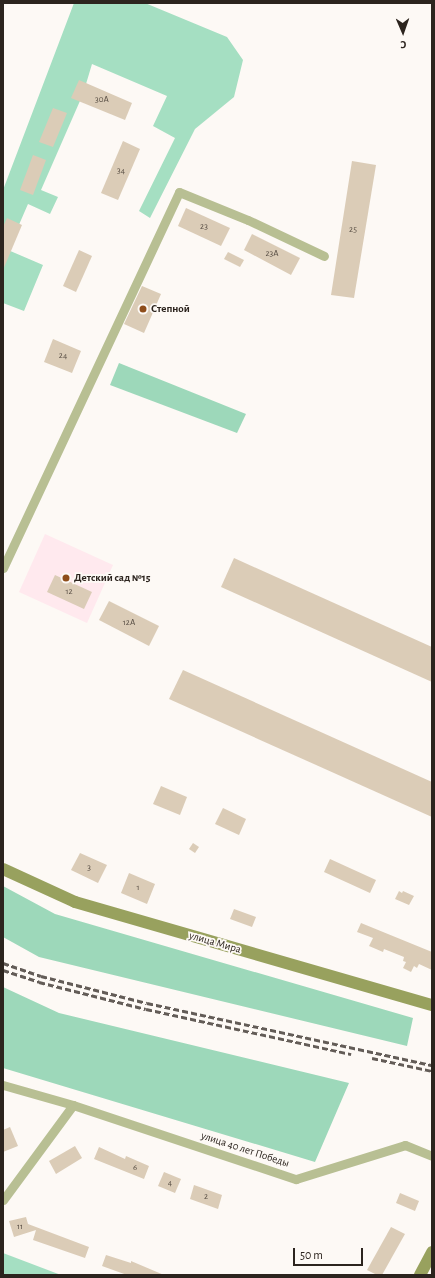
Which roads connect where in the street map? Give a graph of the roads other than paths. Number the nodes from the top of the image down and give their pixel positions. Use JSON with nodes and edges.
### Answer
{"nodes":[{"id":1,"x":324,"y":256,"type":"dead end"},
{"id":2,"x":3,"y":568,"type":"edge"},
{"id":3,"x":3,"y":868,"type":"edge"},
{"id":4,"x":432,"y":1005,"type":"edge"},
{"id":5,"x":3,"y":1085,"type":"edge"},
{"id":6,"x":73,"y":1105,"type":"junction"},
{"id":7,"x":432,"y":1156,"type":"edge"},
{"id":8,"x":3,"y":1200,"type":"edge"},
{"id":9,"x":432,"y":1252,"type":"edge"},
{"id":10,"x":420,"y":1275,"type":"edge"}],
"edges":[{"from":1,"to":2,"type":"street"},
{"from":3,"to":4,"type":"street","name":"улица Мира"},
{"from":5,"to":6,"type":"street","name":"улица 40 лет Победы"},
{"from":6,"to":7,"type":"street","name":"улица 40 лет Победы"},
{"from":6,"to":8,"type":"street"},
{"from":9,"to":10,"type":"street"}]}
